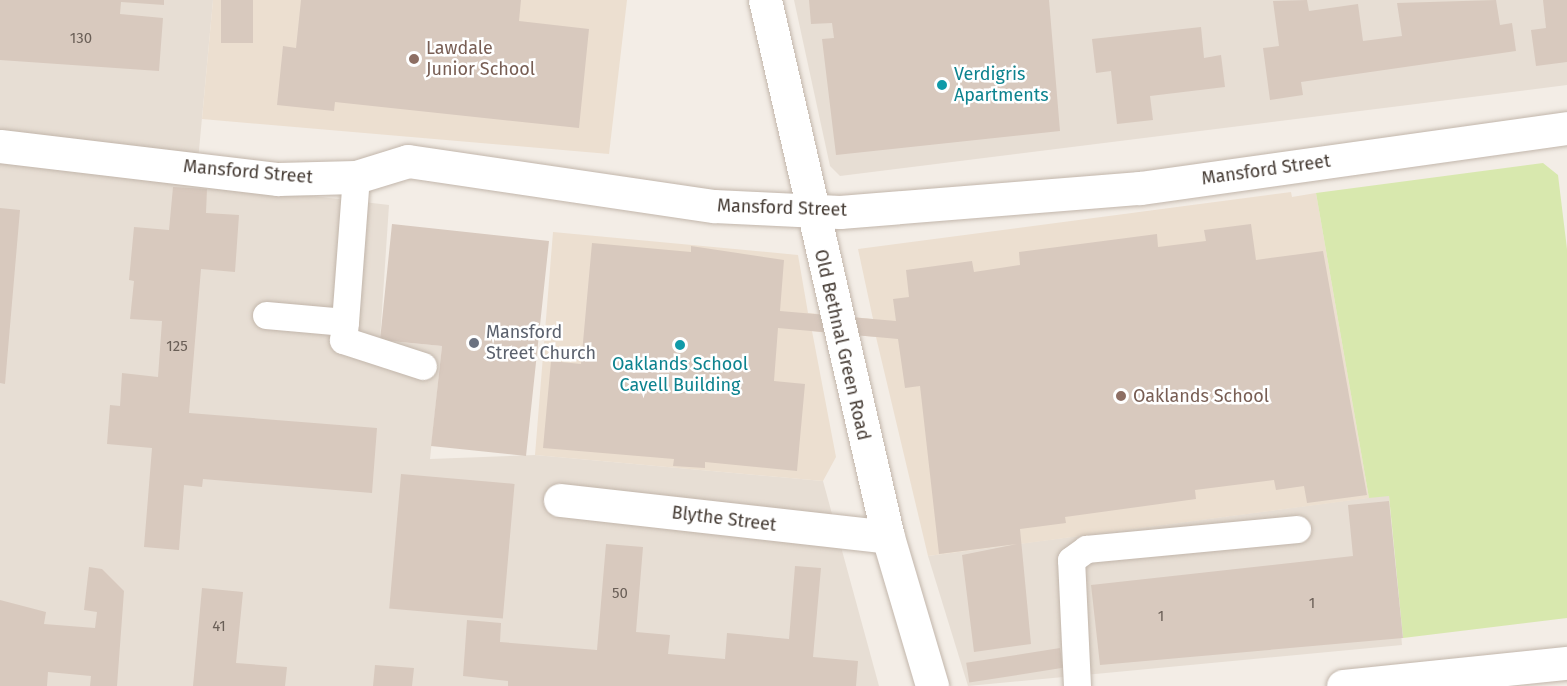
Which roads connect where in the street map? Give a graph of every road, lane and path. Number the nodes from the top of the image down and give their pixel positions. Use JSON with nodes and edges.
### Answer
{"nodes":[{"id":1,"x":765,"y":0,"type":"edge"},
{"id":2,"x":1567,"y":128,"type":"edge"},
{"id":3,"x":0,"y":146,"type":"edge"},
{"id":4,"x":356,"y":177,"type":"junction"},
{"id":5,"x":810,"y":210,"type":"junction"},
{"id":6,"x":266,"y":315,"type":"dead end"},
{"id":7,"x":345,"y":322,"type":"junction"},
{"id":8,"x":423,"y":366,"type":"dead end"},
{"id":9,"x":560,"y":500,"type":"dead end"},
{"id":10,"x":1297,"y":529,"type":"dead end"},
{"id":11,"x":888,"y":537,"type":"junction"},
{"id":12,"x":1567,"y":663,"type":"edge"},
{"id":13,"x":1484,"y":678,"type":"edge"},
{"id":14,"x":932,"y":686,"type":"edge"},
{"id":15,"x":1077,"y":686,"type":"edge"},
{"id":16,"x":1343,"y":686,"type":"edge"}],
"edges":[{"from":1,"to":5,"type":"street","name":"Old Bethnal Green Road"},
{"from":2,"to":5,"type":"street","name":"Mansford Street"},
{"from":3,"to":4,"type":"street","name":"Mansford Street"},
{"from":4,"to":5,"type":"street","name":"Mansford Street"},
{"from":4,"to":7,"type":"lane"},
{"from":5,"to":11,"type":"street","name":"Old Bethnal Green Road"},
{"from":6,"to":7,"type":"lane"},
{"from":7,"to":8,"type":"lane"},
{"from":9,"to":11,"type":"street","name":"Blythe Street"},
{"from":10,"to":15,"type":"lane"},
{"from":11,"to":14,"type":"street","name":"Old Bethnal Green Road"},
{"from":12,"to":13,"type":"street"},
{"from":13,"to":16,"type":"street"}]}
